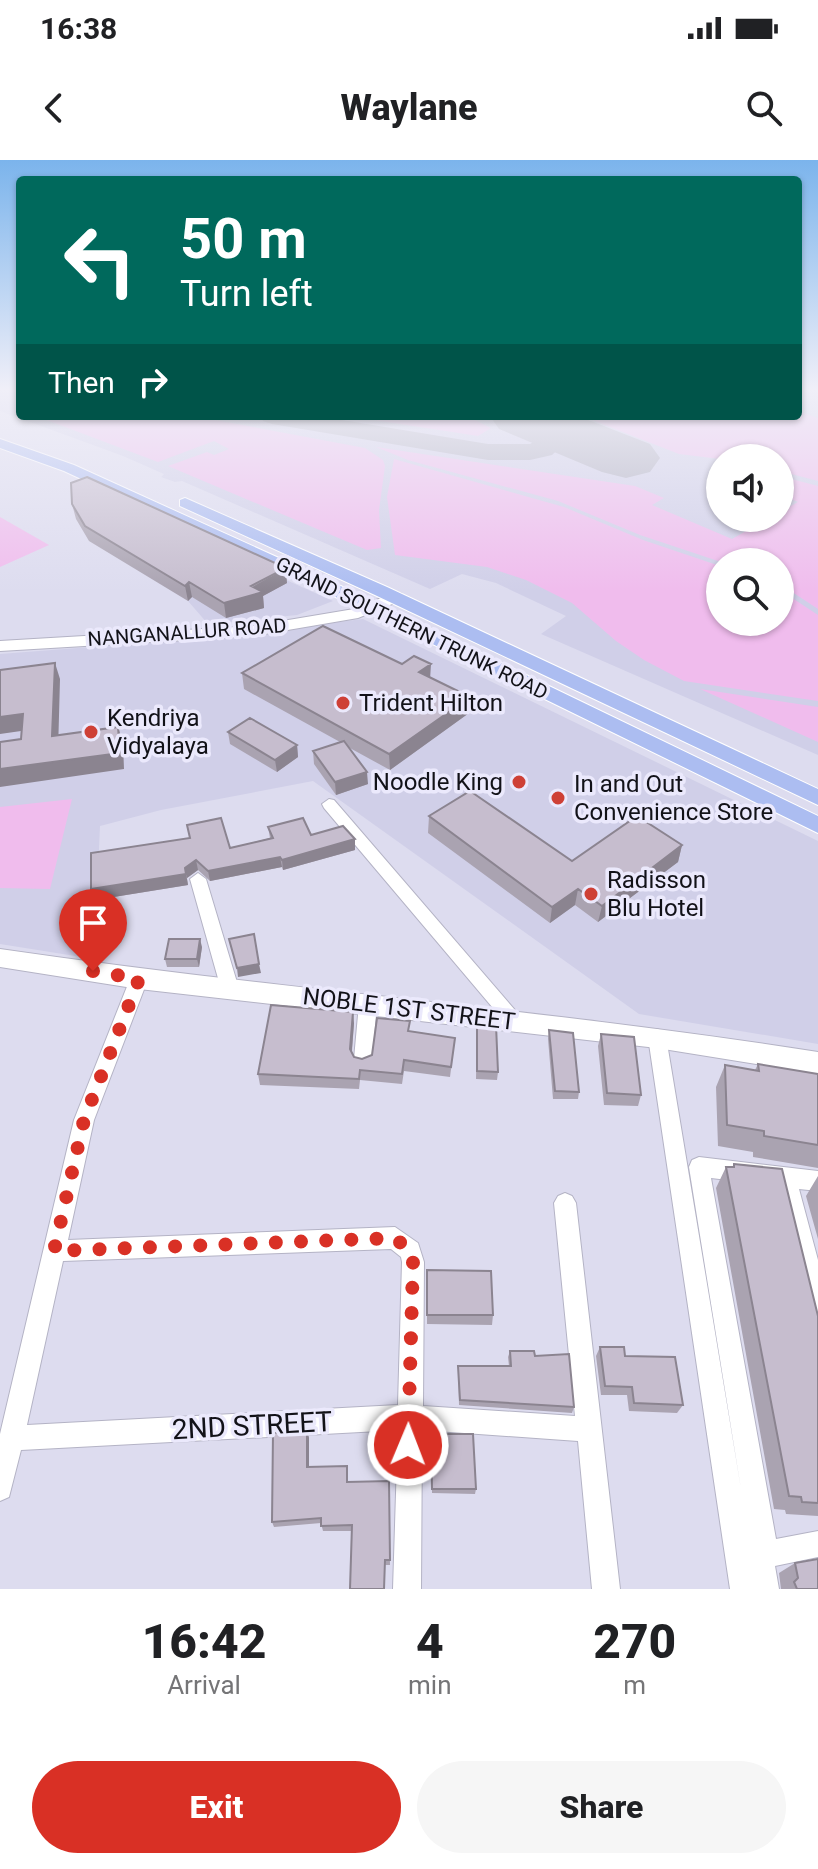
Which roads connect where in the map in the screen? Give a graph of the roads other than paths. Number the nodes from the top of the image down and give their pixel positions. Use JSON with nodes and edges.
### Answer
{"nodes":[{"id":1,"x":41,"y":458,"type":"edge"},
{"id":2,"x":78,"y":458,"type":"edge"},
{"id":3,"x":378,"y":600,"type":"junction"},
{"id":4,"x":111,"y":635,"type":"junction"},
{"id":5,"x":0,"y":639,"type":"edge"},
{"id":6,"x":0,"y":646,"type":"edge"},
{"id":7,"x":818,"y":798,"type":"edge"},
{"id":8,"x":329,"y":804,"type":"dead end"},
{"id":9,"x":818,"y":825,"type":"edge"},
{"id":10,"x":198,"y":879,"type":"dead end"},
{"id":11,"x":0,"y":958,"type":"edge"},
{"id":12,"x":139,"y":979,"type":"junction"},
{"id":13,"x":230,"y":989,"type":"junction"},
{"id":14,"x":368,"y":1004,"type":"junction"},
{"id":15,"x":515,"y":1022,"type":"junction"},
{"id":16,"x":657,"y":1037,"type":"junction"},
{"id":17,"x":363,"y":1059,"type":"edge"},
{"id":18,"x":818,"y":1063,"type":"edge"},
{"id":19,"x":786,"y":1177,"type":"junction"},
{"id":20,"x":818,"y":1181,"type":"edge"},
{"id":21,"x":565,"y":1203,"type":"dead end"},
{"id":22,"x":54,"y":1251,"type":"junction"},
{"id":23,"x":818,"y":1303,"type":"edge"},
{"id":24,"x":408,"y":1417,"type":"junction"},
{"id":25,"x":588,"y":1429,"type":"junction"},
{"id":26,"x":11,"y":1438,"type":"junction"},
{"id":27,"x":0,"y":1488,"type":"edge"},
{"id":28,"x":818,"y":1544,"type":"edge"},
{"id":29,"x":765,"y":1554,"type":"junction"},
{"id":30,"x":407,"y":1589,"type":"edge"},
{"id":31,"x":606,"y":1589,"type":"edge"},
{"id":32,"x":744,"y":1589,"type":"edge"},
{"id":33,"x":765,"y":1589,"type":"edge"}],
"edges":[{"from":1,"to":3,"type":"main road","name":"GRAND SOUTHERN TRUNK ROAD"},
{"from":2,"to":3,"type":"main road","name":"GRAND SOUTHERN TRUNK ROAD"},
{"from":3,"to":4,"type":"street","name":"NANGANALLUR ROAD"},
{"from":3,"to":7,"type":"main road","name":"GRAND SOUTHERN TRUNK ROAD"},
{"from":3,"to":9,"type":"main road","name":"GRAND SOUTHERN TRUNK ROAD"},
{"from":4,"to":5,"type":"street","name":"NANGANALLUR ROAD"},
{"from":4,"to":6,"type":"street","name":"NANGANALLUR ROAD"},
{"from":8,"to":15,"type":"street"},
{"from":10,"to":13,"type":"street"},
{"from":11,"to":12,"type":"street","name":"NOBLE 1ST STREET"},
{"from":12,"to":13,"type":"street","name":"NOBLE 1ST STREET"},
{"from":12,"to":22,"type":"street"},
{"from":13,"to":14,"type":"street","name":"NOBLE 1ST STREET"},
{"from":14,"to":15,"type":"street","name":"NOBLE 1ST STREET"},
{"from":14,"to":17,"type":"street"},
{"from":15,"to":16,"type":"street","name":"NOBLE 1ST STREET"},
{"from":16,"to":18,"type":"street","name":"NOBLE 1ST STREET"},
{"from":16,"to":32,"type":"street"},
{"from":19,"to":20,"type":"street"},
{"from":19,"to":23,"type":"street"},
{"from":19,"to":29,"type":"street"},
{"from":21,"to":25,"type":"street"},
{"from":22,"to":24,"type":"street"},
{"from":22,"to":26,"type":"street"},
{"from":24,"to":25,"type":"street","name":"2ND STREET"},
{"from":24,"to":26,"type":"street","name":"2ND STREET"},
{"from":24,"to":30,"type":"street"},
{"from":25,"to":31,"type":"street"},
{"from":26,"to":27,"type":"street"},
{"from":28,"to":29,"type":"street"},
{"from":29,"to":33,"type":"street"}]}
